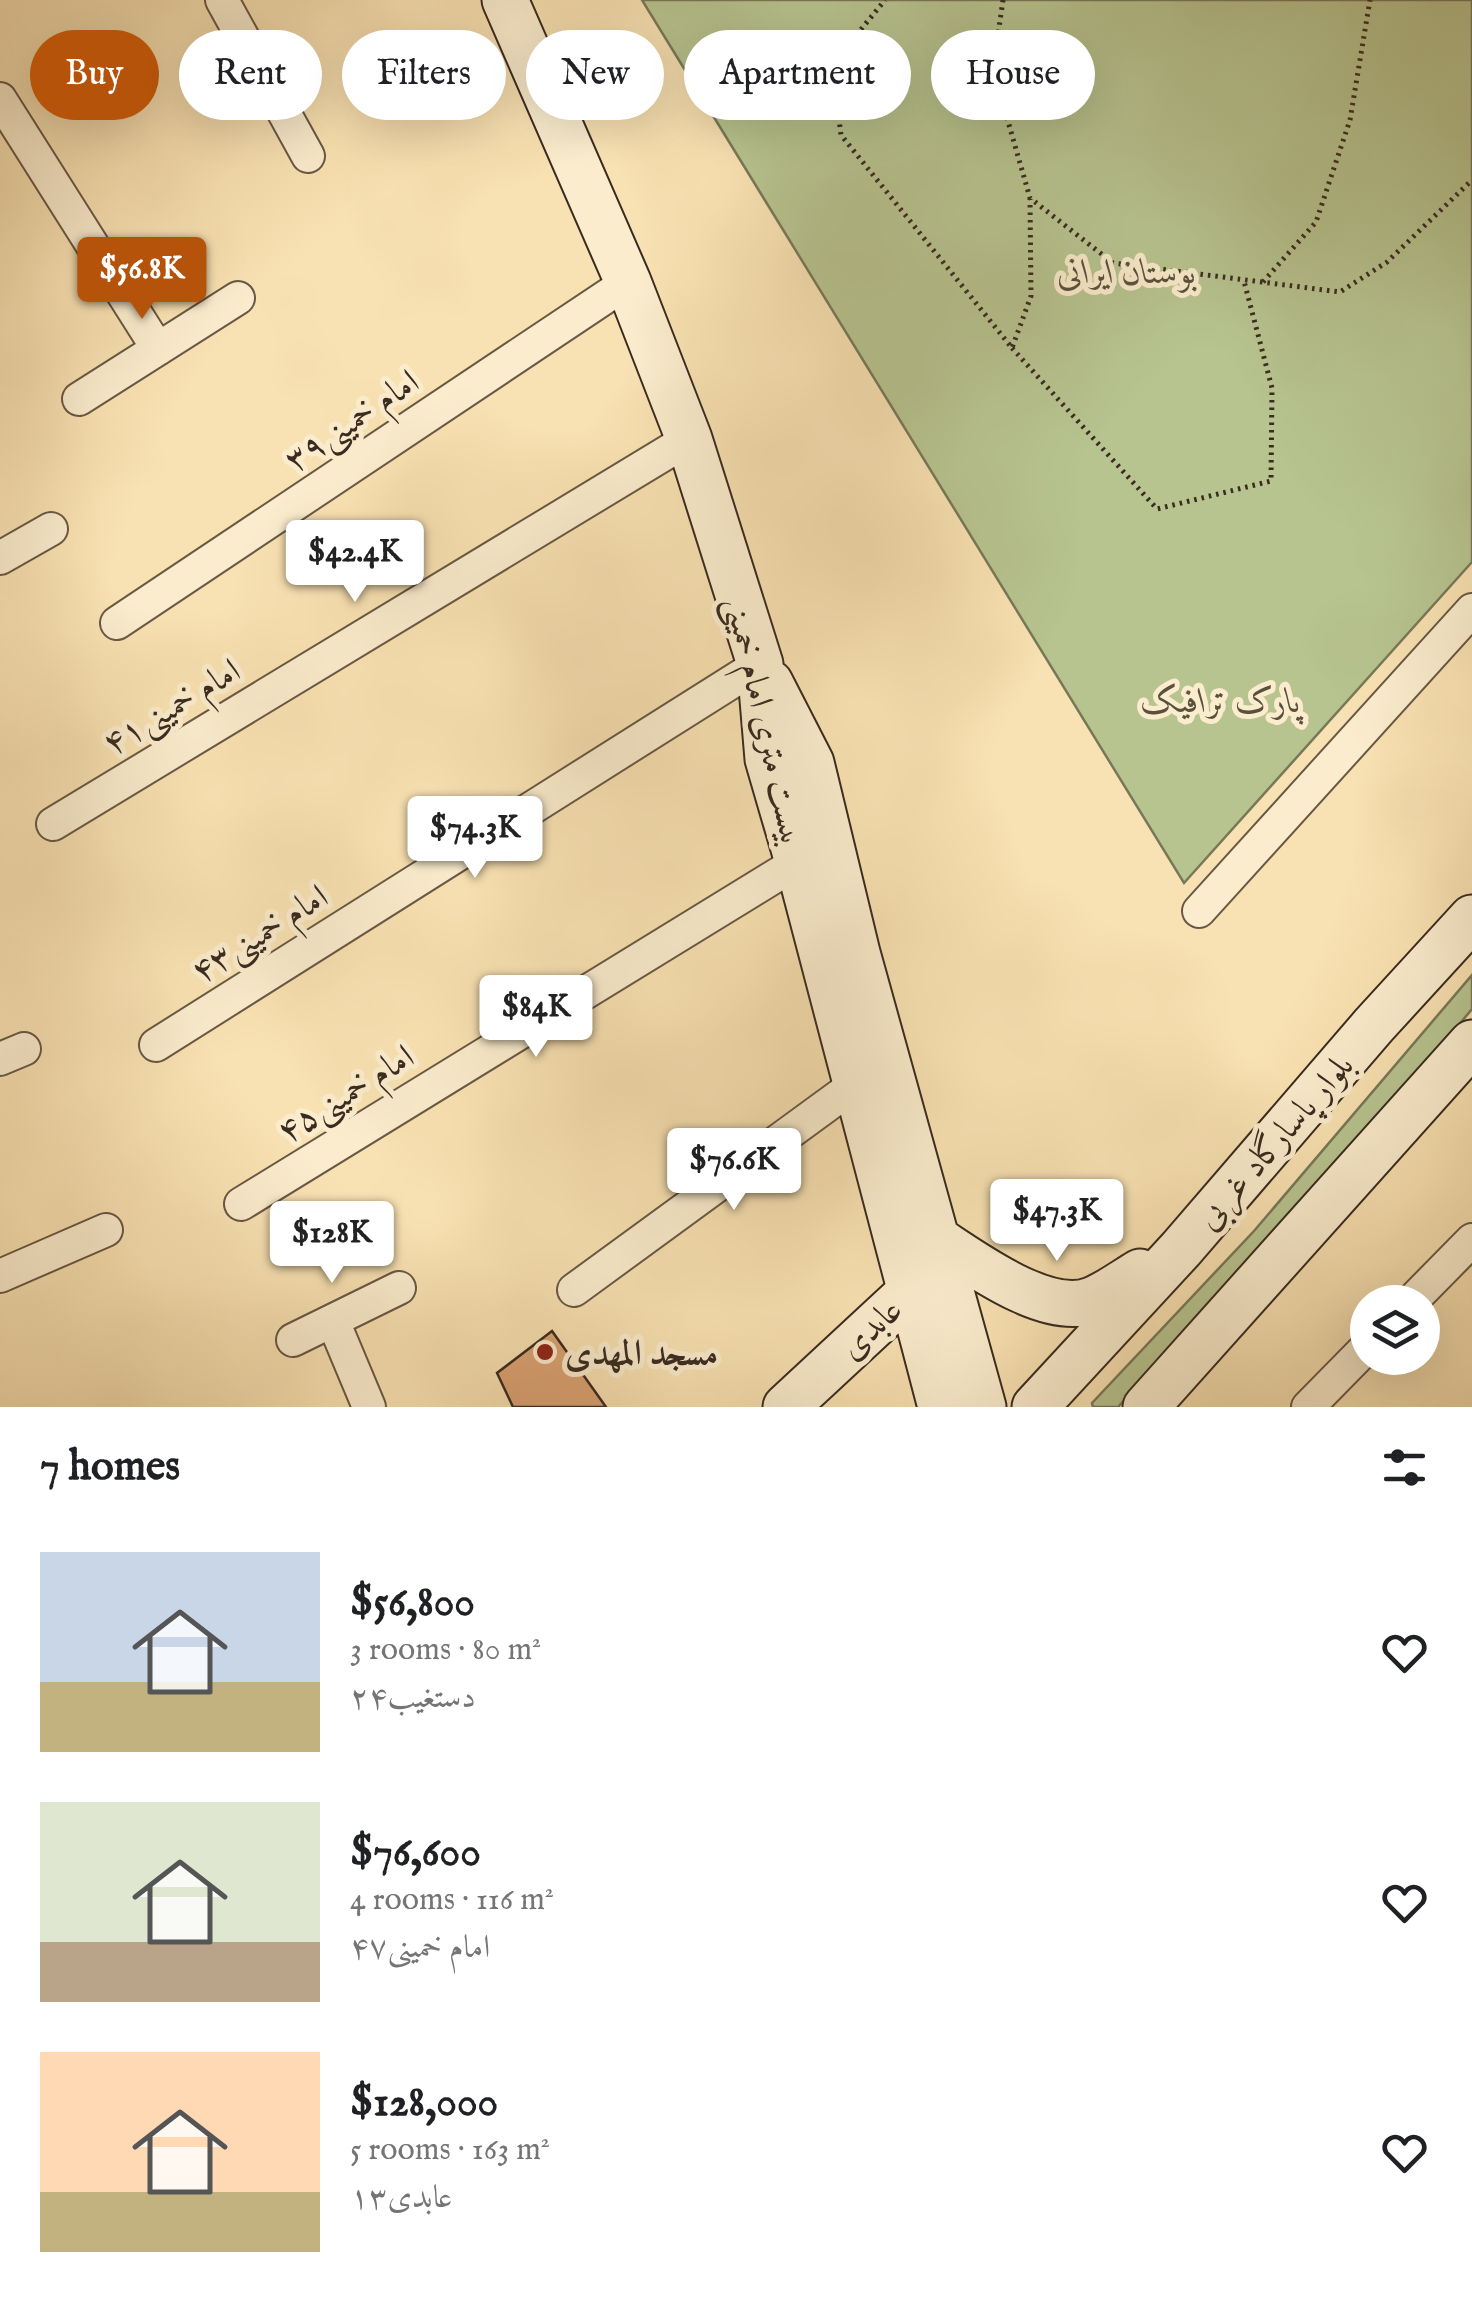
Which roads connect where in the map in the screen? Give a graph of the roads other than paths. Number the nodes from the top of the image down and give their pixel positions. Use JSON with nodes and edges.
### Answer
{"nodes":[{"id":1,"x":222,"y":0,"type":"edge"},
{"id":2,"x":505,"y":0,"type":"edge"},
{"id":3,"x":0,"y":99,"type":"edge"},
{"id":4,"x":308,"y":156,"type":"dead end"},
{"id":5,"x":628,"y":282,"type":"junction"},
{"id":6,"x":238,"y":298,"type":"dead end"},
{"id":7,"x":158,"y":349,"type":"junction"},
{"id":8,"x":79,"y":398,"type":"dead end"},
{"id":9,"x":689,"y":439,"type":"junction"},
{"id":10,"x":51,"y":529,"type":"dead end"},
{"id":11,"x":0,"y":558,"type":"edge"},
{"id":12,"x":1472,"y":610,"type":"edge"},
{"id":13,"x":118,"y":623,"type":"dead end"},
{"id":14,"x":760,"y":664,"type":"junction"},
{"id":15,"x":53,"y":824,"type":"dead end"},
{"id":16,"x":798,"y":862,"type":"junction"},
{"id":17,"x":1198,"y":911,"type":"dead end"},
{"id":18,"x":1472,"y":918,"type":"edge"},
{"id":19,"x":1472,"y":1043,"type":"edge"},
{"id":20,"x":156,"y":1045,"type":"dead end"},
{"id":21,"x":856,"y":1084,"type":"junction"},
{"id":22,"x":241,"y":1204,"type":"dead end"},
{"id":23,"x":106,"y":1230,"type":"dead end"},
{"id":24,"x":935,"y":1238,"type":"junction"},
{"id":25,"x":1472,"y":1240,"type":"edge"},
{"id":26,"x":1181,"y":1249,"type":"junction"},
{"id":27,"x":0,"y":1276,"type":"edge"},
{"id":28,"x":1427,"y":1285,"type":"edge"},
{"id":29,"x":399,"y":1288,"type":"dead end"},
{"id":30,"x":574,"y":1290,"type":"dead end"},
{"id":31,"x":910,"y":1290,"type":"junction"},
{"id":32,"x":332,"y":1321,"type":"junction"},
{"id":33,"x":922,"y":1335,"type":"junction"},
{"id":34,"x":294,"y":1340,"type":"dead end"},
{"id":35,"x":1079,"y":1357,"type":"junction"},
{"id":36,"x":1350,"y":1364,"type":"edge"},
{"id":37,"x":1158,"y":1398,"type":"edge"},
{"id":38,"x":370,"y":1407,"type":"edge"},
{"id":39,"x":786,"y":1407,"type":"edge"},
{"id":40,"x":909,"y":1407,"type":"edge"},
{"id":41,"x":941,"y":1407,"type":"edge"},
{"id":42,"x":983,"y":1407,"type":"edge"},
{"id":43,"x":1035,"y":1407,"type":"edge"},
{"id":44,"x":1069,"y":1407,"type":"edge"},
{"id":45,"x":1308,"y":1407,"type":"edge"}],
"edges":[{"from":1,"to":4,"type":"street"},
{"from":2,"to":5,"type":"main road","name":"بیست متری امام خمینی"},
{"from":3,"to":7,"type":"street"},
{"from":5,"to":9,"type":"main road","name":"بیست متری امام خمینی"},
{"from":5,"to":13,"type":"street","name":"امام خمینی۳۹"},
{"from":6,"to":7,"type":"street"},
{"from":7,"to":8,"type":"street"},
{"from":9,"to":14,"type":"main road","name":"بیست متری امام خمینی"},
{"from":9,"to":15,"type":"street","name":"امام خمینی۴۱"},
{"from":10,"to":11,"type":"street"},
{"from":12,"to":17,"type":"street"},
{"from":14,"to":16,"type":"main road","name":"بیست متری امام خمینی"},
{"from":14,"to":20,"type":"street","name":"امام خمینی۴۳"},
{"from":14,"to":24,"type":"main road"},
{"from":16,"to":21,"type":"main road","name":"بیست متری امام خمینی"},
{"from":16,"to":22,"type":"street","name":"امام خمینی۴۵"},
{"from":18,"to":26,"type":"main road","name":"بلوار پاسارگاد غربی"},
{"from":19,"to":37,"type":"main road"},
{"from":21,"to":30,"type":"street"},
{"from":21,"to":31,"type":"main road","name":"بیست متری امام خمینی"},
{"from":23,"to":27,"type":"street"},
{"from":24,"to":26,"type":"main road"},
{"from":24,"to":42,"type":"main road"},
{"from":25,"to":28,"type":"street"},
{"from":26,"to":35,"type":"main road","name":"بلوار پاسارگاد غربی"},
{"from":29,"to":32,"type":"street"},
{"from":31,"to":33,"type":"main road","name":"بیست متری امام خمینی"},
{"from":31,"to":39,"type":"main road","name":"عابدی"},
{"from":32,"to":34,"type":"street"},
{"from":32,"to":38,"type":"street"},
{"from":33,"to":40,"type":"main road"},
{"from":33,"to":41,"type":"main road","name":"بیست متری امام خمینی"},
{"from":35,"to":43,"type":"main road","name":"بلوار پاسارگاد غربی"},
{"from":35,"to":44,"type":"main road"},
{"from":36,"to":45,"type":"street"}]}
